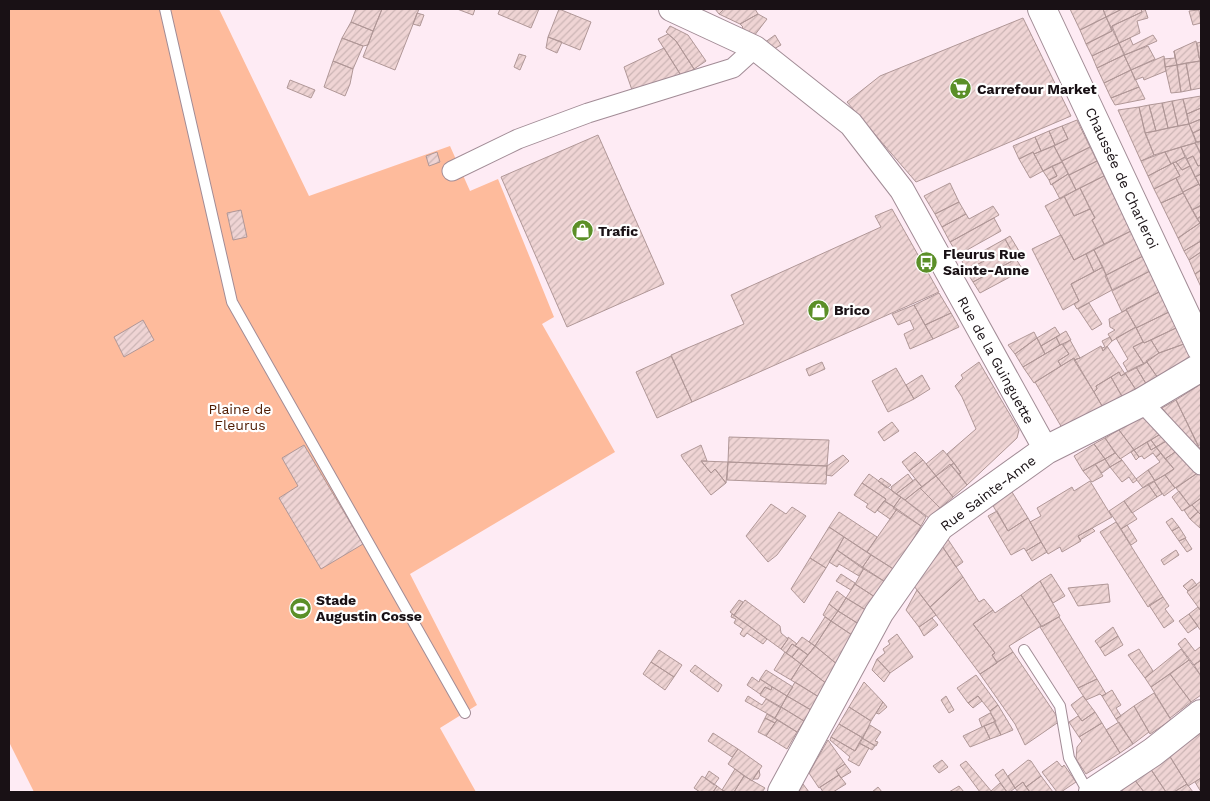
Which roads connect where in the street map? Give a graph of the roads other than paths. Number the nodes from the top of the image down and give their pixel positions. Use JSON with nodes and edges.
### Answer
{"nodes":[{"id":1,"x":165,"y":9,"type":"edge"},
{"id":2,"x":671,"y":9,"type":"edge"},
{"id":3,"x":1042,"y":9,"type":"edge"},
{"id":4,"x":755,"y":48,"type":"junction"},
{"id":5,"x":452,"y":172,"type":"dead end"},
{"id":6,"x":1201,"y":348,"type":"edge"},
{"id":7,"x":1201,"y":367,"type":"edge"},
{"id":8,"x":1142,"y":402,"type":"junction"},
{"id":9,"x":1046,"y":450,"type":"junction"},
{"id":10,"x":1201,"y":465,"type":"edge"},
{"id":11,"x":1024,"y":650,"type":"dead end"},
{"id":12,"x":465,"y":713,"type":"dead end"},
{"id":13,"x":1201,"y":714,"type":"edge"},
{"id":14,"x":782,"y":792,"type":"edge"},
{"id":15,"x":1088,"y":792,"type":"edge"},
{"id":16,"x":1093,"y":792,"type":"edge"}],
"edges":[{"from":1,"to":12,"type":"lane"},
{"from":2,"to":4,"type":"street","name":"Rue de la Guinguette"},
{"from":3,"to":6,"type":"main road","name":"Chaussée de Charleroi"},
{"from":4,"to":5,"type":"street"},
{"from":4,"to":9,"type":"street","name":"Rue de la Guinguette"},
{"from":7,"to":8,"type":"main road","name":"Rue Sainte-Anne"},
{"from":8,"to":9,"type":"main road","name":"Rue Sainte-Anne"},
{"from":8,"to":10,"type":"street"},
{"from":9,"to":14,"type":"main road","name":"Rue Sainte-Anne"},
{"from":11,"to":15,"type":"lane"},
{"from":13,"to":16,"type":"main road"}]}
